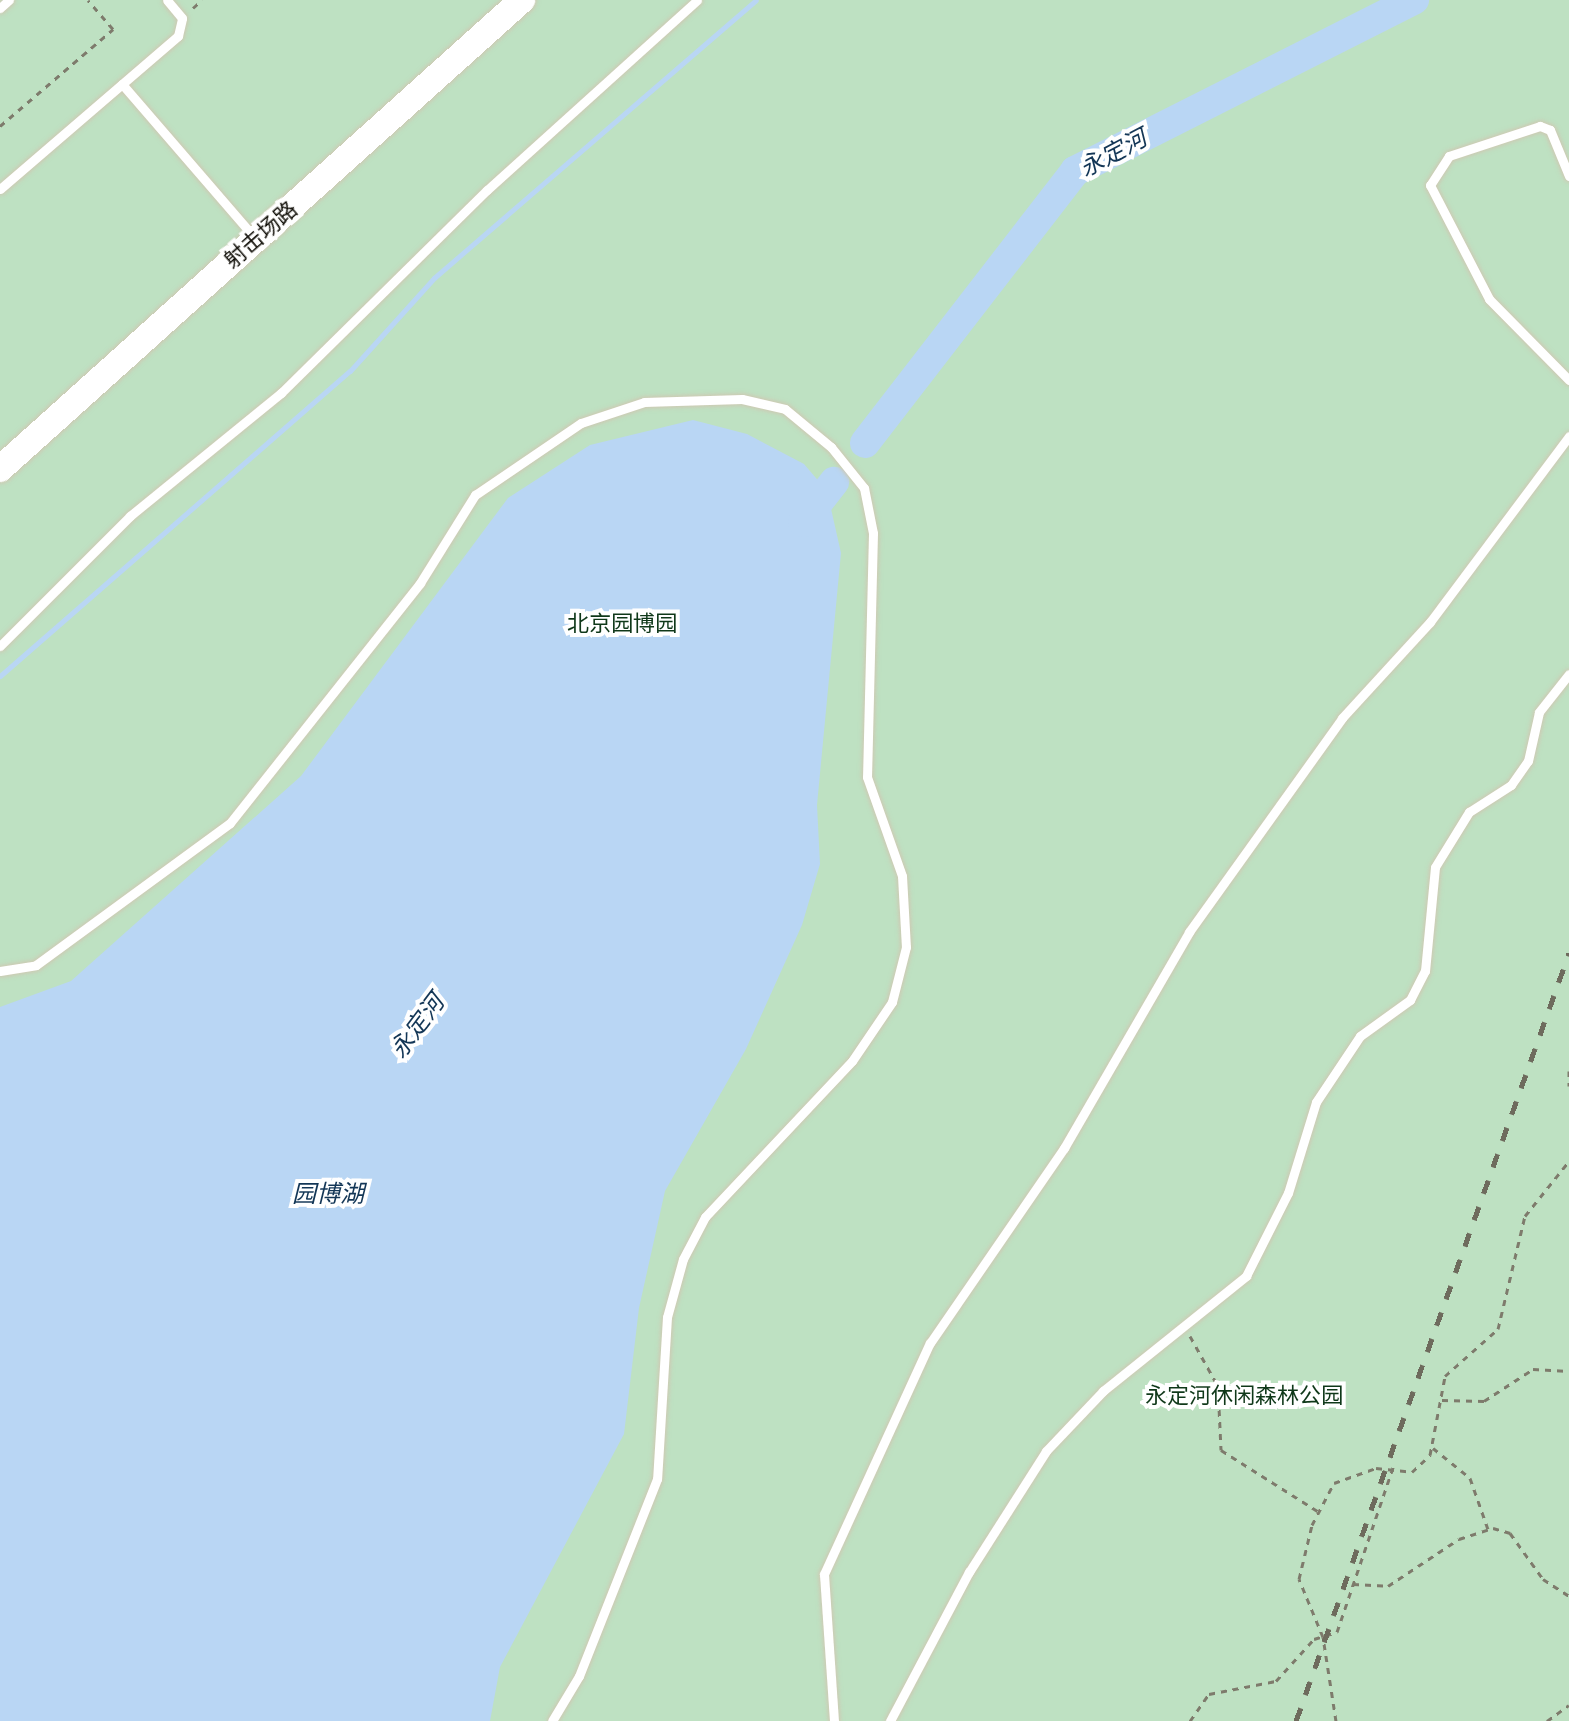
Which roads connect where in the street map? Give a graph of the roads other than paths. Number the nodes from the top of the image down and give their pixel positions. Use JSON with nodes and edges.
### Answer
{"nodes":[{"id":1,"x":9,"y":0,"type":"edge"},
{"id":2,"x":167,"y":0,"type":"edge"},
{"id":3,"x":522,"y":0,"type":"edge"},
{"id":4,"x":697,"y":0,"type":"edge"},
{"id":5,"x":0,"y":8,"type":"edge"},
{"id":6,"x":122,"y":84,"type":"junction"},
{"id":7,"x":1569,"y":176,"type":"edge"},
{"id":8,"x":0,"y":189,"type":"edge"},
{"id":9,"x":254,"y":238,"type":"junction"},
{"id":10,"x":1569,"y":380,"type":"edge"},
{"id":11,"x":1569,"y":436,"type":"edge"},
{"id":12,"x":0,"y":469,"type":"edge"},
{"id":13,"x":0,"y":646,"type":"edge"},
{"id":14,"x":1569,"y":674,"type":"edge"},
{"id":15,"x":0,"y":971,"type":"edge"},
{"id":16,"x":552,"y":1721,"type":"edge"},
{"id":17,"x":834,"y":1721,"type":"edge"},
{"id":18,"x":890,"y":1721,"type":"edge"}],
"edges":[{"from":1,"to":5,"type":"lane"},
{"from":2,"to":6,"type":"lane"},
{"from":3,"to":9,"type":"street","name":"射击场路"},
{"from":4,"to":13,"type":"lane"},
{"from":6,"to":8,"type":"lane"},
{"from":6,"to":9,"type":"lane"},
{"from":7,"to":10,"type":"lane"},
{"from":9,"to":12,"type":"street","name":"射击场路"},
{"from":11,"to":17,"type":"lane"},
{"from":14,"to":18,"type":"lane"},
{"from":15,"to":16,"type":"lane"}]}
